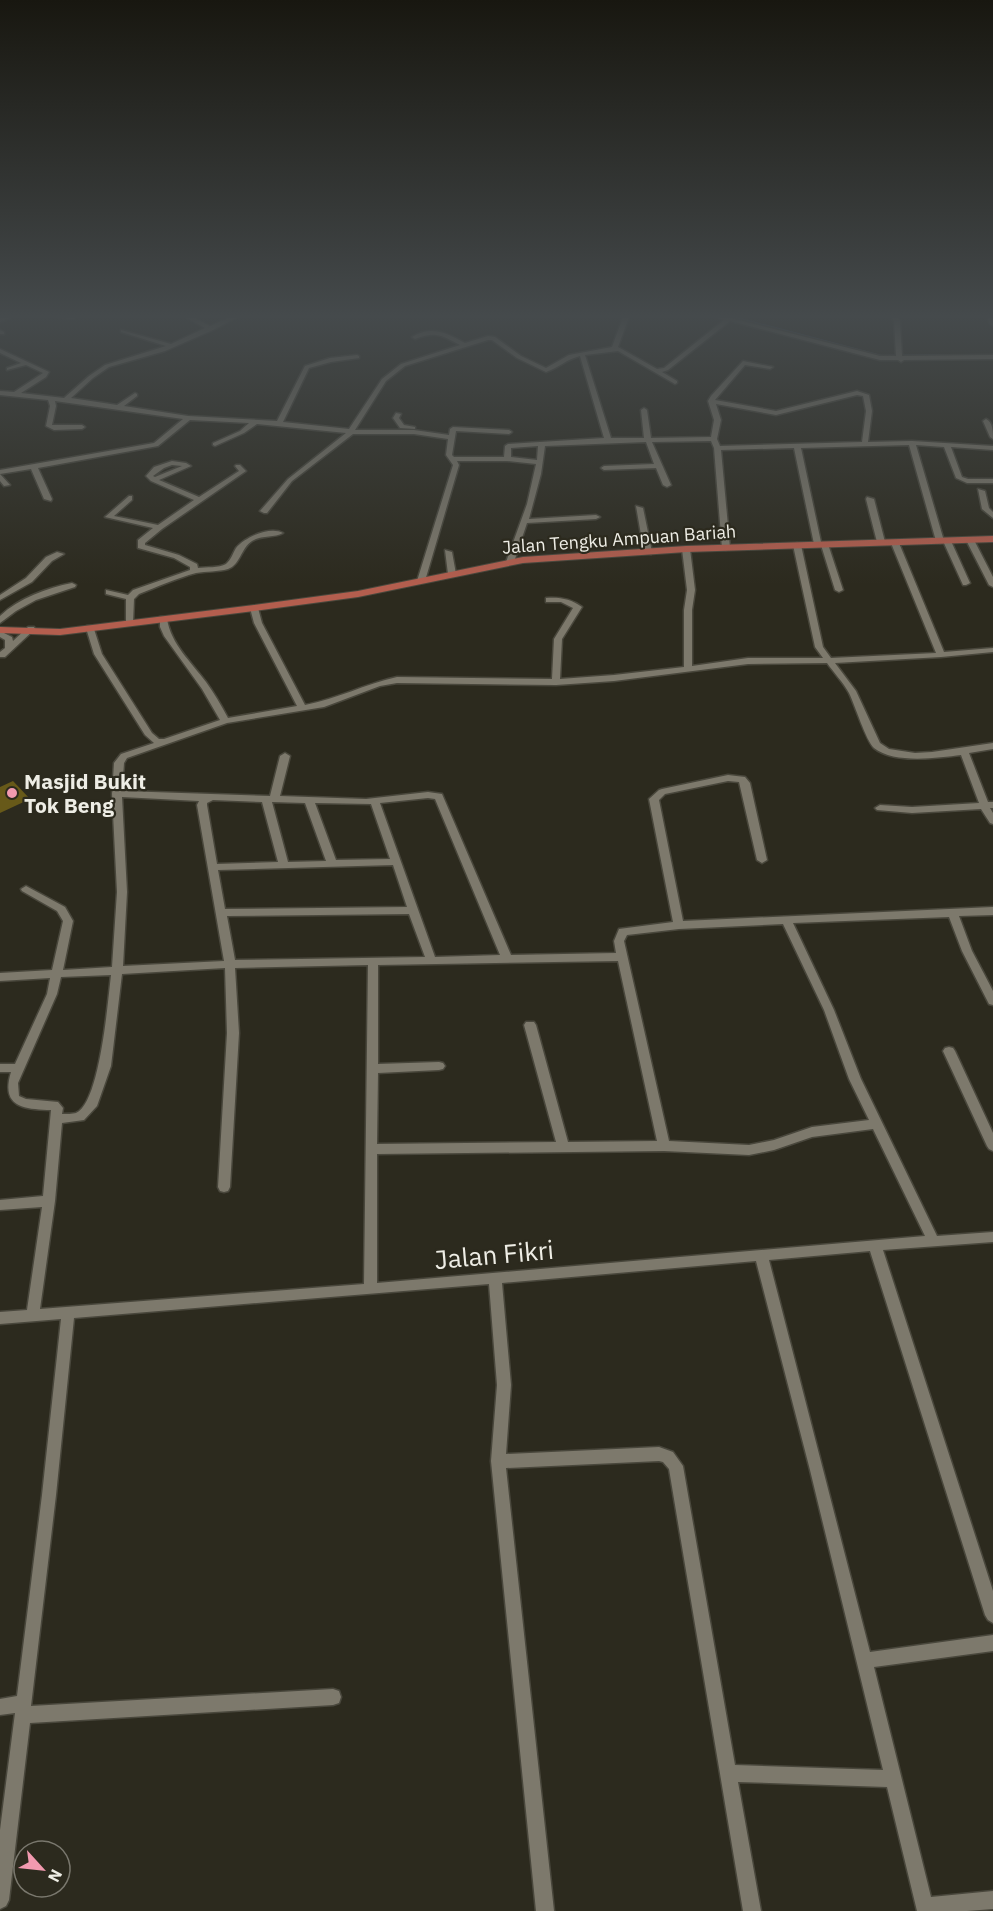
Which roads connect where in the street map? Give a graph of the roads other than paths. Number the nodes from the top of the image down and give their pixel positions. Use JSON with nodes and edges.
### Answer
{"nodes":[{"id":1,"x":53,"y":406,"type":"edge"},
{"id":2,"x":119,"y":406,"type":"edge"},
{"id":3,"x":287,"y":406,"type":"edge"},
{"id":4,"x":367,"y":406,"type":"edge"},
{"id":5,"x":598,"y":406,"type":"edge"},
{"id":6,"x":714,"y":406,"type":"edge"},
{"id":7,"x":739,"y":406,"type":"edge"},
{"id":8,"x":804,"y":406,"type":"edge"},
{"id":9,"x":869,"y":406,"type":"edge"},
{"id":10,"x":644,"y":410,"type":"dead end"},
{"id":11,"x":398,"y":414,"type":"dead end"},
{"id":12,"x":188,"y":418,"type":"junction"},
{"id":13,"x":986,"y":421,"type":"dead end"},
{"id":14,"x":255,"y":422,"type":"junction"},
{"id":15,"x":279,"y":423,"type":"junction"},
{"id":16,"x":82,"y":427,"type":"dead end"},
{"id":17,"x":351,"y":432,"type":"junction"},
{"id":18,"x":509,"y":432,"type":"dead end"},
{"id":19,"x":451,"y":433,"type":"junction"},
{"id":20,"x":993,"y":437,"type":"edge"},
{"id":21,"x":648,"y":439,"type":"junction"},
{"id":22,"x":714,"y":439,"type":"junction"},
{"id":23,"x":608,"y":440,"type":"junction"},
{"id":24,"x":865,"y":443,"type":"junction"},
{"id":25,"x":912,"y":443,"type":"junction"},
{"id":26,"x":215,"y":444,"type":"dead end"},
{"id":27,"x":542,"y":444,"type":"junction"},
{"id":28,"x":797,"y":444,"type":"junction"},
{"id":29,"x":947,"y":446,"type":"junction"},
{"id":30,"x":717,"y":448,"type":"junction"},
{"id":31,"x":993,"y":448,"type":"edge"},
{"id":32,"x":453,"y":459,"type":"junction"},
{"id":33,"x":507,"y":459,"type":"junction"},
{"id":34,"x":540,"y":462,"type":"junction"},
{"id":35,"x":238,"y":466,"type":"dead end"},
{"id":36,"x":658,"y":466,"type":"junction"},
{"id":37,"x":34,"y":467,"type":"junction"},
{"id":38,"x":604,"y":468,"type":"dead end"},
{"id":39,"x":0,"y":474,"type":"edge"},
{"id":40,"x":153,"y":480,"type":"junction"},
{"id":41,"x":993,"y":481,"type":"edge"},
{"id":42,"x":6,"y":485,"type":"dead end"},
{"id":43,"x":667,"y":485,"type":"dead end"},
{"id":44,"x":981,"y":491,"type":"dead end"},
{"id":45,"x":129,"y":498,"type":"dead end"},
{"id":46,"x":870,"y":498,"type":"dead end"},
{"id":47,"x":48,"y":499,"type":"dead end"},
{"id":48,"x":199,"y":500,"type":"junction"},
{"id":49,"x":639,"y":508,"type":"dead end"},
{"id":50,"x":264,"y":511,"type":"dead end"},
{"id":51,"x":993,"y":516,"type":"edge"},
{"id":52,"x":596,"y":517,"type":"dead end"},
{"id":53,"x":524,"y":521,"type":"junction"},
{"id":54,"x":159,"y":527,"type":"junction"},
{"id":55,"x":279,"y":533,"type":"dead end"},
{"id":56,"x":993,"y":539,"type":"edge"},
{"id":57,"x":970,"y":540,"type":"junction"},
{"id":58,"x":944,"y":541,"type":"junction"},
{"id":59,"x":881,"y":542,"type":"junction"},
{"id":60,"x":895,"y":543,"type":"junction"},
{"id":61,"x":821,"y":544,"type":"junction"},
{"id":62,"x":797,"y":545,"type":"junction"},
{"id":63,"x":726,"y":548,"type":"junction"},
{"id":64,"x":686,"y":549,"type":"junction"},
{"id":65,"x":448,"y":552,"type":"dead end"},
{"id":66,"x":648,"y":552,"type":"junction"},
{"id":67,"x":60,"y":554,"type":"dead end"},
{"id":68,"x":510,"y":562,"type":"junction"},
{"id":69,"x":194,"y":571,"type":"junction"},
{"id":70,"x":452,"y":574,"type":"junction"},
{"id":71,"x":421,"y":582,"type":"junction"},
{"id":72,"x":966,"y":583,"type":"dead end"},
{"id":73,"x":72,"y":585,"type":"dead end"},
{"id":74,"x":993,"y":585,"type":"edge"},
{"id":75,"x":839,"y":590,"type":"dead end"},
{"id":76,"x":109,"y":592,"type":"dead end"},
{"id":77,"x":0,"y":598,"type":"edge"},
{"id":78,"x":130,"y":598,"type":"junction"},
{"id":79,"x":549,"y":600,"type":"dead end"},
{"id":80,"x":254,"y":608,"type":"junction"},
{"id":81,"x":163,"y":619,"type":"junction"},
{"id":82,"x":0,"y":621,"type":"edge"},
{"id":83,"x":129,"y":623,"type":"junction"},
{"id":84,"x":90,"y":628,"type":"junction"},
{"id":85,"x":0,"y":630,"type":"edge"},
{"id":86,"x":27,"y":630,"type":"junction"},
{"id":87,"x":8,"y":647,"type":"junction"},
{"id":88,"x":993,"y":650,"type":"edge"},
{"id":89,"x":941,"y":655,"type":"junction"},
{"id":90,"x":1,"y":656,"type":"edge"},
{"id":91,"x":827,"y":659,"type":"junction"},
{"id":92,"x":688,"y":668,"type":"junction"},
{"id":93,"x":556,"y":682,"type":"junction"},
{"id":94,"x":302,"y":707,"type":"junction"},
{"id":95,"x":225,"y":721,"type":"junction"},
{"id":96,"x":149,"y":735,"type":"junction"},
{"id":97,"x":167,"y":742,"type":"junction"},
{"id":98,"x":993,"y":746,"type":"edge"},
{"id":99,"x":140,"y":751,"type":"junction"},
{"id":100,"x":964,"y":751,"type":"junction"},
{"id":101,"x":285,"y":756,"type":"dead end"},
{"id":102,"x":117,"y":795,"type":"junction"},
{"id":103,"x":207,"y":798,"type":"junction"},
{"id":104,"x":270,"y":799,"type":"junction"},
{"id":105,"x":309,"y":801,"type":"junction"},
{"id":106,"x":375,"y":802,"type":"junction"},
{"id":107,"x":989,"y":805,"type":"edge"},
{"id":108,"x":880,"y":808,"type":"dead end"},
{"id":109,"x":993,"y":821,"type":"edge"},
{"id":110,"x":762,"y":860,"type":"dead end"},
{"id":111,"x":397,"y":862,"type":"junction"},
{"id":112,"x":332,"y":864,"type":"junction"},
{"id":113,"x":284,"y":865,"type":"junction"},
{"id":114,"x":213,"y":867,"type":"junction"},
{"id":115,"x":26,"y":889,"type":"dead end"},
{"id":116,"x":413,"y":910,"type":"junction"},
{"id":117,"x":993,"y":911,"type":"edge"},
{"id":118,"x":221,"y":914,"type":"junction"},
{"id":119,"x":952,"y":914,"type":"junction"},
{"id":120,"x":787,"y":921,"type":"junction"},
{"id":121,"x":679,"y":925,"type":"junction"},
{"id":122,"x":622,"y":957,"type":"junction"},
{"id":123,"x":507,"y":959,"type":"junction"},
{"id":124,"x":431,"y":960,"type":"junction"},
{"id":125,"x":373,"y":961,"type":"junction"},
{"id":126,"x":230,"y":964,"type":"junction"},
{"id":127,"x":117,"y":970,"type":"junction"},
{"id":128,"x":57,"y":975,"type":"junction"},
{"id":129,"x":0,"y":977,"type":"edge"},
{"id":130,"x":993,"y":1001,"type":"edge"},
{"id":131,"x":530,"y":1025,"type":"dead end"},
{"id":132,"x":949,"y":1051,"type":"dead end"},
{"id":133,"x":439,"y":1066,"type":"dead end"},
{"id":134,"x":0,"y":1068,"type":"edge"},
{"id":135,"x":18,"y":1068,"type":"junction"},
{"id":136,"x":372,"y":1069,"type":"junction"},
{"id":137,"x":57,"y":1119,"type":"junction"},
{"id":138,"x":877,"y":1124,"type":"junction"},
{"id":139,"x":664,"y":1146,"type":"junction"},
{"id":140,"x":993,"y":1146,"type":"edge"},
{"id":141,"x":563,"y":1147,"type":"junction"},
{"id":142,"x":371,"y":1149,"type":"junction"},
{"id":143,"x":224,"y":1187,"type":"dead end"},
{"id":144,"x":49,"y":1201,"type":"junction"},
{"id":145,"x":0,"y":1205,"type":"edge"},
{"id":146,"x":992,"y":1241,"type":"edge"},
{"id":147,"x":934,"y":1242,"type":"junction"},
{"id":148,"x":875,"y":1246,"type":"junction"},
{"id":149,"x":761,"y":1255,"type":"junction"},
{"id":150,"x":495,"y":1278,"type":"junction"},
{"id":151,"x":370,"y":1289,"type":"junction"},
{"id":152,"x":68,"y":1312,"type":"junction"},
{"id":153,"x":33,"y":1315,"type":"junction"},
{"id":154,"x":0,"y":1318,"type":"edge"},
{"id":155,"x":498,"y":1461,"type":"junction"},
{"id":156,"x":993,"y":1616,"type":"edge"},
{"id":157,"x":993,"y":1643,"type":"edge"},
{"id":158,"x":864,"y":1661,"type":"junction"},
{"id":159,"x":333,"y":1697,"type":"dead end"},
{"id":160,"x":0,"y":1707,"type":"edge"},
{"id":161,"x":23,"y":1709,"type":"junction"},
{"id":162,"x":728,"y":1773,"type":"junction"},
{"id":163,"x":892,"y":1779,"type":"junction"},
{"id":164,"x":0,"y":1900,"type":"edge"},
{"id":165,"x":993,"y":1900,"type":"edge"},
{"id":166,"x":926,"y":1908,"type":"edge"},
{"id":167,"x":545,"y":1911,"type":"edge"},
{"id":168,"x":752,"y":1911,"type":"edge"}],
"edges":[{"from":1,"to":16,"type":"street"},
{"from":2,"to":12,"type":"street"},
{"from":3,"to":15,"type":"street"},
{"from":4,"to":17,"type":"street"},
{"from":5,"to":23,"type":"street"},
{"from":6,"to":22,"type":"street"},
{"from":7,"to":8,"type":"street"},
{"from":9,"to":24,"type":"street"},
{"from":10,"to":21,"type":"street"},
{"from":11,"to":19,"type":"street"},
{"from":12,"to":14,"type":"street"},
{"from":12,"to":37,"type":"street"},
{"from":13,"to":20,"type":"street"},
{"from":14,"to":15,"type":"street"},
{"from":14,"to":26,"type":"street"},
{"from":15,"to":17,"type":"street"},
{"from":17,"to":19,"type":"street"},
{"from":17,"to":50,"type":"street"},
{"from":18,"to":19,"type":"street"},
{"from":19,"to":32,"type":"street"},
{"from":21,"to":22,"type":"street"},
{"from":21,"to":23,"type":"street"},
{"from":21,"to":36,"type":"street"},
{"from":22,"to":30,"type":"street"},
{"from":23,"to":27,"type":"street"},
{"from":24,"to":25,"type":"street"},
{"from":24,"to":28,"type":"street"},
{"from":25,"to":29,"type":"street"},
{"from":25,"to":58,"type":"street"},
{"from":27,"to":33,"type":"street"},
{"from":27,"to":34,"type":"street"},
{"from":28,"to":30,"type":"street"},
{"from":28,"to":61,"type":"street"},
{"from":29,"to":31,"type":"street"},
{"from":29,"to":41,"type":"street"},
{"from":30,"to":63,"type":"street"},
{"from":32,"to":33,"type":"street"},
{"from":32,"to":71,"type":"street"},
{"from":33,"to":34,"type":"street"},
{"from":34,"to":53,"type":"street"},
{"from":35,"to":48,"type":"street"},
{"from":36,"to":38,"type":"street"},
{"from":36,"to":43,"type":"street"},
{"from":37,"to":39,"type":"street"},
{"from":37,"to":47,"type":"street"},
{"from":39,"to":42,"type":"street"},
{"from":40,"to":40,"type":"street"},
{"from":40,"to":48,"type":"street"},
{"from":44,"to":51,"type":"street"},
{"from":45,"to":54,"type":"street"},
{"from":46,"to":59,"type":"street"},
{"from":48,"to":54,"type":"street"},
{"from":49,"to":66,"type":"street"},
{"from":52,"to":53,"type":"street"},
{"from":53,"to":68,"type":"street"},
{"from":54,"to":69,"type":"street"},
{"from":55,"to":69,"type":"street"},
{"from":56,"to":57,"type":"main road","name":"Jalan Tengku Ampuan Bariah"},
{"from":57,"to":58,"type":"main road","name":"Jalan Tengku Ampuan Bariah"},
{"from":57,"to":74,"type":"street"},
{"from":58,"to":60,"type":"main road","name":"Jalan Tengku Ampuan Bariah"},
{"from":58,"to":72,"type":"street"},
{"from":59,"to":60,"type":"main road","name":"Jalan Tengku Ampuan Bariah"},
{"from":59,"to":61,"type":"main road","name":"Jalan Tengku Ampuan Bariah"},
{"from":60,"to":89,"type":"street"},
{"from":61,"to":62,"type":"main road","name":"Jalan Tengku Ampuan Bariah"},
{"from":61,"to":75,"type":"street"},
{"from":62,"to":63,"type":"main road","name":"Jalan Tengku Ampuan Bariah"},
{"from":62,"to":91,"type":"street"},
{"from":63,"to":64,"type":"main road","name":"Jalan Tengku Ampuan Bariah"},
{"from":64,"to":66,"type":"main road","name":"Jalan Tengku Ampuan Bariah"},
{"from":64,"to":92,"type":"street"},
{"from":65,"to":70,"type":"street"},
{"from":66,"to":68,"type":"main road","name":"Jalan Tengku Ampuan Bariah"},
{"from":67,"to":77,"type":"street"},
{"from":68,"to":70,"type":"main road","name":"Jalan Tengku Ampuan Bariah"},
{"from":69,"to":78,"type":"street"},
{"from":70,"to":71,"type":"main road","name":"Jalan Tengku Ampuan Bariah"},
{"from":71,"to":80,"type":"main road","name":"Jalan Tengku Ampuan Bariah"},
{"from":73,"to":82,"type":"street"},
{"from":76,"to":78,"type":"street"},
{"from":78,"to":83,"type":"street"},
{"from":79,"to":93,"type":"street"},
{"from":80,"to":81,"type":"main road","name":"Jalan Tengku Ampuan Bariah"},
{"from":80,"to":94,"type":"street"},
{"from":81,"to":83,"type":"main road","name":"Jalan Tengku Ampuan Bariah"},
{"from":81,"to":95,"type":"street"},
{"from":83,"to":84,"type":"main road","name":"Jalan Tengku Ampuan Bariah"},
{"from":84,"to":86,"type":"main road","name":"Jalan Tengku Ampuan Bariah"},
{"from":84,"to":96,"type":"street"},
{"from":85,"to":86,"type":"main road","name":"Jalan Tengku Ampuan Bariah"},
{"from":85,"to":87,"type":"street"},
{"from":86,"to":87,"type":"street"},
{"from":86,"to":90,"type":"street"},
{"from":87,"to":90,"type":"street"},
{"from":88,"to":89,"type":"street"},
{"from":89,"to":91,"type":"street"},
{"from":91,"to":92,"type":"street"},
{"from":91,"to":100,"type":"street"},
{"from":92,"to":93,"type":"street"},
{"from":93,"to":94,"type":"street"},
{"from":94,"to":95,"type":"street"},
{"from":95,"to":97,"type":"street"},
{"from":96,"to":97,"type":"street"},
{"from":96,"to":99,"type":"street"},
{"from":97,"to":99,"type":"street"},
{"from":98,"to":100,"type":"street"},
{"from":99,"to":102,"type":"street"},
{"from":100,"to":107,"type":"street"},
{"from":101,"to":104,"type":"street"},
{"from":102,"to":103,"type":"street"},
{"from":102,"to":127,"type":"street"},
{"from":103,"to":104,"type":"street"},
{"from":103,"to":114,"type":"street"},
{"from":104,"to":105,"type":"street"},
{"from":104,"to":113,"type":"street"},
{"from":105,"to":106,"type":"street"},
{"from":105,"to":112,"type":"street"},
{"from":106,"to":111,"type":"street"},
{"from":106,"to":123,"type":"street"},
{"from":107,"to":108,"type":"street"},
{"from":107,"to":109,"type":"street"},
{"from":110,"to":121,"type":"street"},
{"from":111,"to":112,"type":"street"},
{"from":111,"to":116,"type":"street"},
{"from":112,"to":113,"type":"street"},
{"from":113,"to":114,"type":"street"},
{"from":114,"to":118,"type":"street"},
{"from":115,"to":128,"type":"street"},
{"from":116,"to":118,"type":"street"},
{"from":116,"to":124,"type":"street"},
{"from":117,"to":119,"type":"street"},
{"from":118,"to":126,"type":"street"},
{"from":119,"to":120,"type":"street"},
{"from":119,"to":130,"type":"street"},
{"from":120,"to":121,"type":"street"},
{"from":120,"to":138,"type":"street"},
{"from":121,"to":122,"type":"street"},
{"from":122,"to":123,"type":"street"},
{"from":122,"to":139,"type":"street"},
{"from":123,"to":124,"type":"street"},
{"from":124,"to":125,"type":"street"},
{"from":125,"to":126,"type":"street"},
{"from":125,"to":136,"type":"street"},
{"from":126,"to":127,"type":"street"},
{"from":126,"to":143,"type":"street"},
{"from":127,"to":128,"type":"street"},
{"from":127,"to":137,"type":"street"},
{"from":128,"to":129,"type":"street"},
{"from":128,"to":135,"type":"street"},
{"from":131,"to":141,"type":"street"},
{"from":132,"to":140,"type":"street"},
{"from":133,"to":136,"type":"street"},
{"from":134,"to":135,"type":"street"},
{"from":135,"to":137,"type":"street"},
{"from":136,"to":142,"type":"street"},
{"from":137,"to":144,"type":"street"},
{"from":138,"to":139,"type":"street"},
{"from":138,"to":147,"type":"street"},
{"from":139,"to":141,"type":"street"},
{"from":141,"to":142,"type":"street"},
{"from":142,"to":151,"type":"street"},
{"from":144,"to":145,"type":"street"},
{"from":144,"to":153,"type":"street"},
{"from":146,"to":147,"type":"street","name":"Jalan Fikri"},
{"from":147,"to":148,"type":"street","name":"Jalan Fikri"},
{"from":148,"to":149,"type":"street","name":"Jalan Fikri"},
{"from":148,"to":156,"type":"street"},
{"from":149,"to":150,"type":"street","name":"Jalan Fikri"},
{"from":149,"to":158,"type":"street"},
{"from":150,"to":151,"type":"street","name":"Jalan Fikri"},
{"from":150,"to":155,"type":"street"},
{"from":151,"to":152,"type":"street","name":"Jalan Fikri"},
{"from":152,"to":153,"type":"street","name":"Jalan Fikri"},
{"from":152,"to":161,"type":"street"},
{"from":153,"to":154,"type":"street","name":"Jalan Fikri"},
{"from":155,"to":162,"type":"street"},
{"from":155,"to":167,"type":"street"},
{"from":157,"to":158,"type":"street"},
{"from":158,"to":163,"type":"street"},
{"from":159,"to":161,"type":"street"},
{"from":160,"to":161,"type":"street"},
{"from":161,"to":164,"type":"street"},
{"from":162,"to":163,"type":"street"},
{"from":162,"to":168,"type":"street"},
{"from":163,"to":166,"type":"street"},
{"from":165,"to":166,"type":"street"}]}
